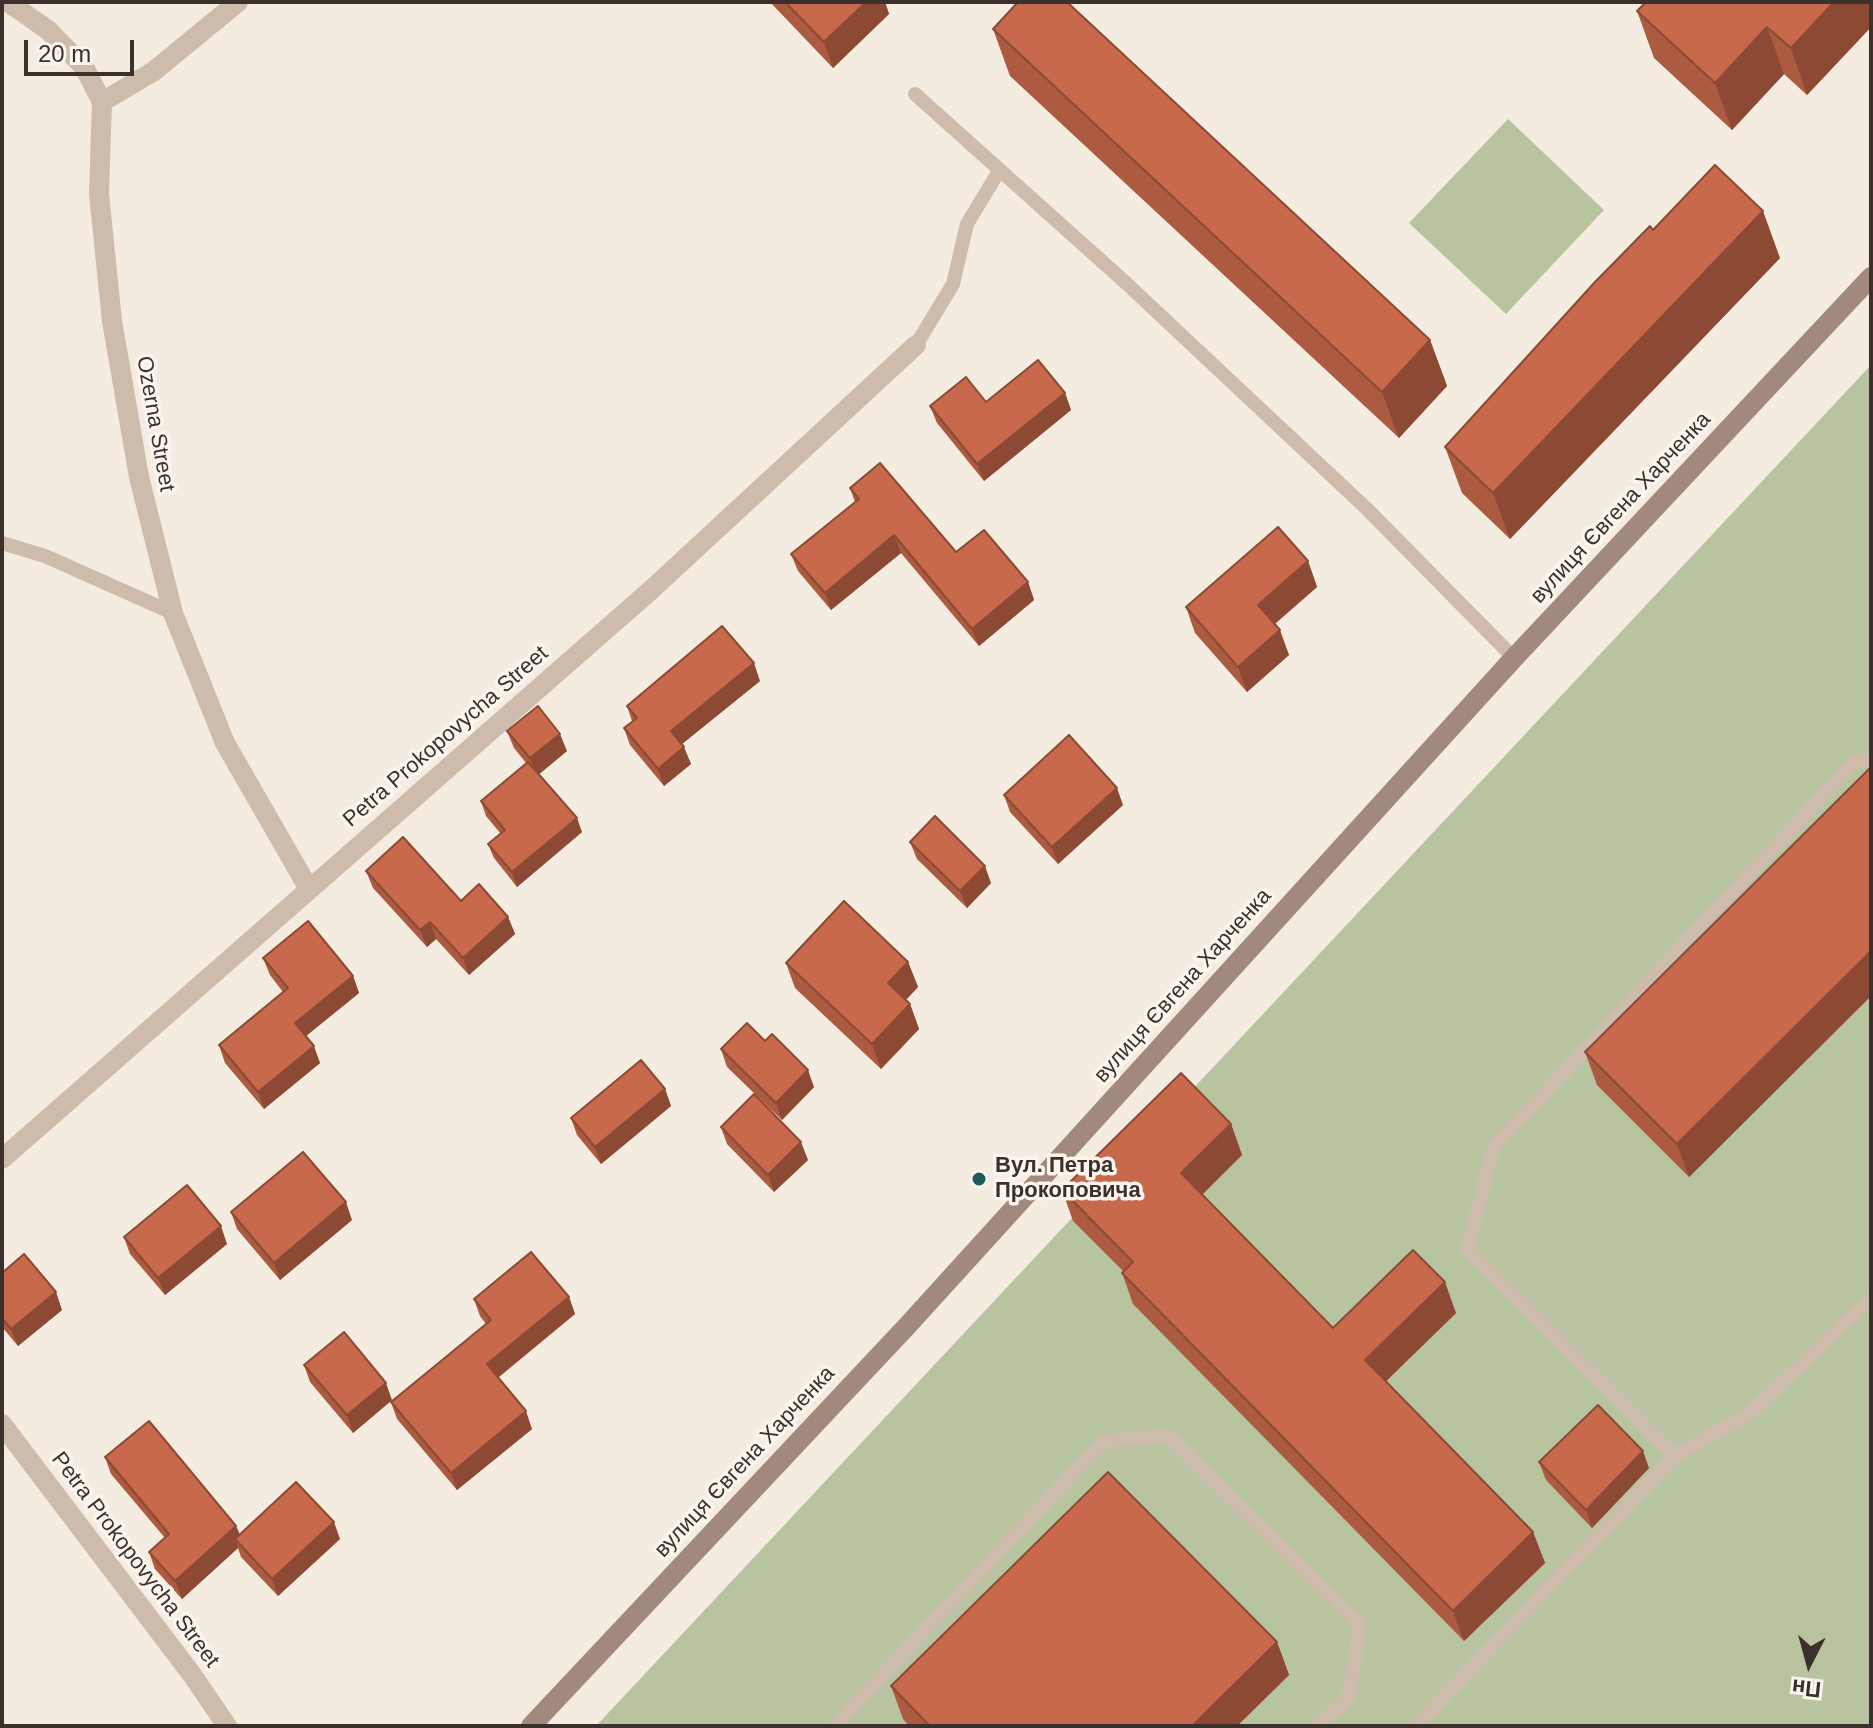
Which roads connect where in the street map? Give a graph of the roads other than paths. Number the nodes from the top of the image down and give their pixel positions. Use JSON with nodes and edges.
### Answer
{"nodes":[{"id":1,"x":8,"y":2,"type":"edge"},
{"id":2,"x":238,"y":2,"type":"edge"},
{"id":3,"x":915,"y":94,"type":"dead end"},
{"id":4,"x":102,"y":102,"type":"junction"},
{"id":5,"x":999,"y":171,"type":"junction"},
{"id":6,"x":1871,"y":277,"type":"edge"},
{"id":7,"x":916,"y":345,"type":"joint"},
{"id":8,"x":2,"y":543,"type":"edge"},
{"id":9,"x":173,"y":613,"type":"junction"},
{"id":10,"x":1514,"y":658,"type":"junction"},
{"id":11,"x":1871,"y":760,"type":"edge"},
{"id":12,"x":309,"y":889,"type":"junction"},
{"id":13,"x":2,"y":1159,"type":"edge"},
{"id":14,"x":1871,"y":1298,"type":"edge"},
{"id":15,"x":2,"y":1424,"type":"edge"},
{"id":16,"x":1675,"y":1456,"type":"junction"},
{"id":17,"x":227,"y":1726,"type":"edge"},
{"id":18,"x":531,"y":1726,"type":"edge"},
{"id":19,"x":834,"y":1726,"type":"edge"},
{"id":20,"x":1318,"y":1726,"type":"edge"},
{"id":21,"x":1416,"y":1726,"type":"edge"}],
"edges":[{"from":1,"to":4,"type":"street"},
{"from":2,"to":4,"type":"street"},
{"from":3,"to":5,"type":"lane"},
{"from":4,"to":9,"type":"street","name":"Ozerna Street"},
{"from":5,"to":7,"type":"lane"},
{"from":5,"to":10,"type":"lane"},
{"from":6,"to":10,"type":"main road","name":"вулиця Євгена Харченка"},
{"from":7,"to":12,"type":"street","name":"Petra Prokopovycha Street"},
{"from":8,"to":9,"type":"lane"},
{"from":9,"to":12,"type":"street","name":"Ozerna Street"},
{"from":10,"to":18,"type":"main road","name":"вулиця Євгена Харченка"},
{"from":11,"to":16,"type":"lane"},
{"from":12,"to":13,"type":"street","name":"Petra Prokopovycha Street"},
{"from":14,"to":16,"type":"lane"},
{"from":15,"to":17,"type":"street","name":"Petra Prokopovycha Street"},
{"from":16,"to":21,"type":"lane"},
{"from":19,"to":20,"type":"lane"}]}
